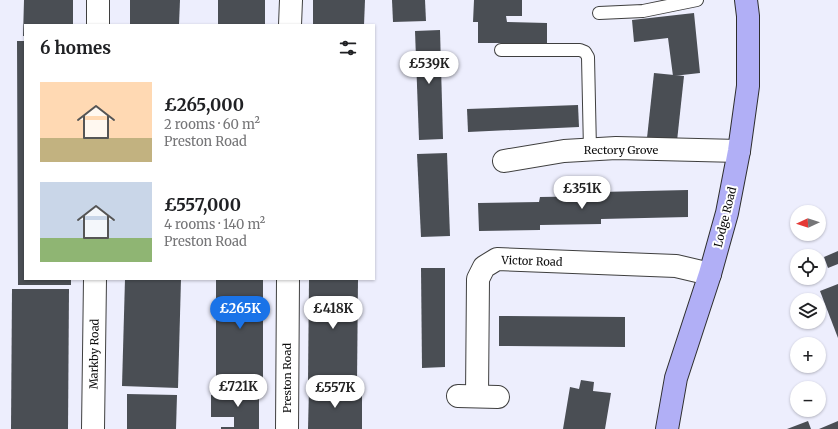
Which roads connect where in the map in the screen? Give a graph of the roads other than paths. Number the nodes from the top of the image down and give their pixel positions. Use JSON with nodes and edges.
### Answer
{"nodes":[{"id":1,"x":98,"y":0,"type":"edge"},
{"id":2,"x":290,"y":0,"type":"edge"},
{"id":3,"x":697,"y":0,"type":"edge"},
{"id":4,"x":746,"y":0,"type":"edge"},
{"id":5,"x":599,"y":13,"type":"dead end"},
{"id":6,"x":98,"y":24,"type":"edge"},
{"id":7,"x":290,"y":24,"type":"edge"},
{"id":8,"x":502,"y":50,"type":"dead end"},
{"id":9,"x":590,"y":150,"type":"junction"},
{"id":10,"x":739,"y":151,"type":"junction"},
{"id":11,"x":504,"y":161,"type":"dead end"},
{"id":12,"x":710,"y":274,"type":"junction"},
{"id":13,"x":95,"y":280,"type":"edge"},
{"id":14,"x":288,"y":280,"type":"edge"},
{"id":15,"x":498,"y":397,"type":"dead end"},
{"id":16,"x":93,"y":429,"type":"edge"},
{"id":17,"x":287,"y":429,"type":"edge"},
{"id":18,"x":667,"y":429,"type":"edge"}],
"edges":[{"from":1,"to":6,"type":"street"},
{"from":2,"to":7,"type":"street"},
{"from":3,"to":5,"type":"lane"},
{"from":4,"to":10,"type":"street","name":"Lodge Road"},
{"from":8,"to":9,"type":"lane"},
{"from":9,"to":10,"type":"street","name":"Rectory Grove"},
{"from":9,"to":11,"type":"street","name":"Rectory Grove"},
{"from":10,"to":12,"type":"street","name":"Lodge Road"},
{"from":12,"to":15,"type":"street","name":"Victor Road"},
{"from":12,"to":18,"type":"street","name":"Lodge Road"},
{"from":13,"to":16,"type":"street","name":"Markby Road"},
{"from":14,"to":17,"type":"street","name":"Preston Road"}]}
